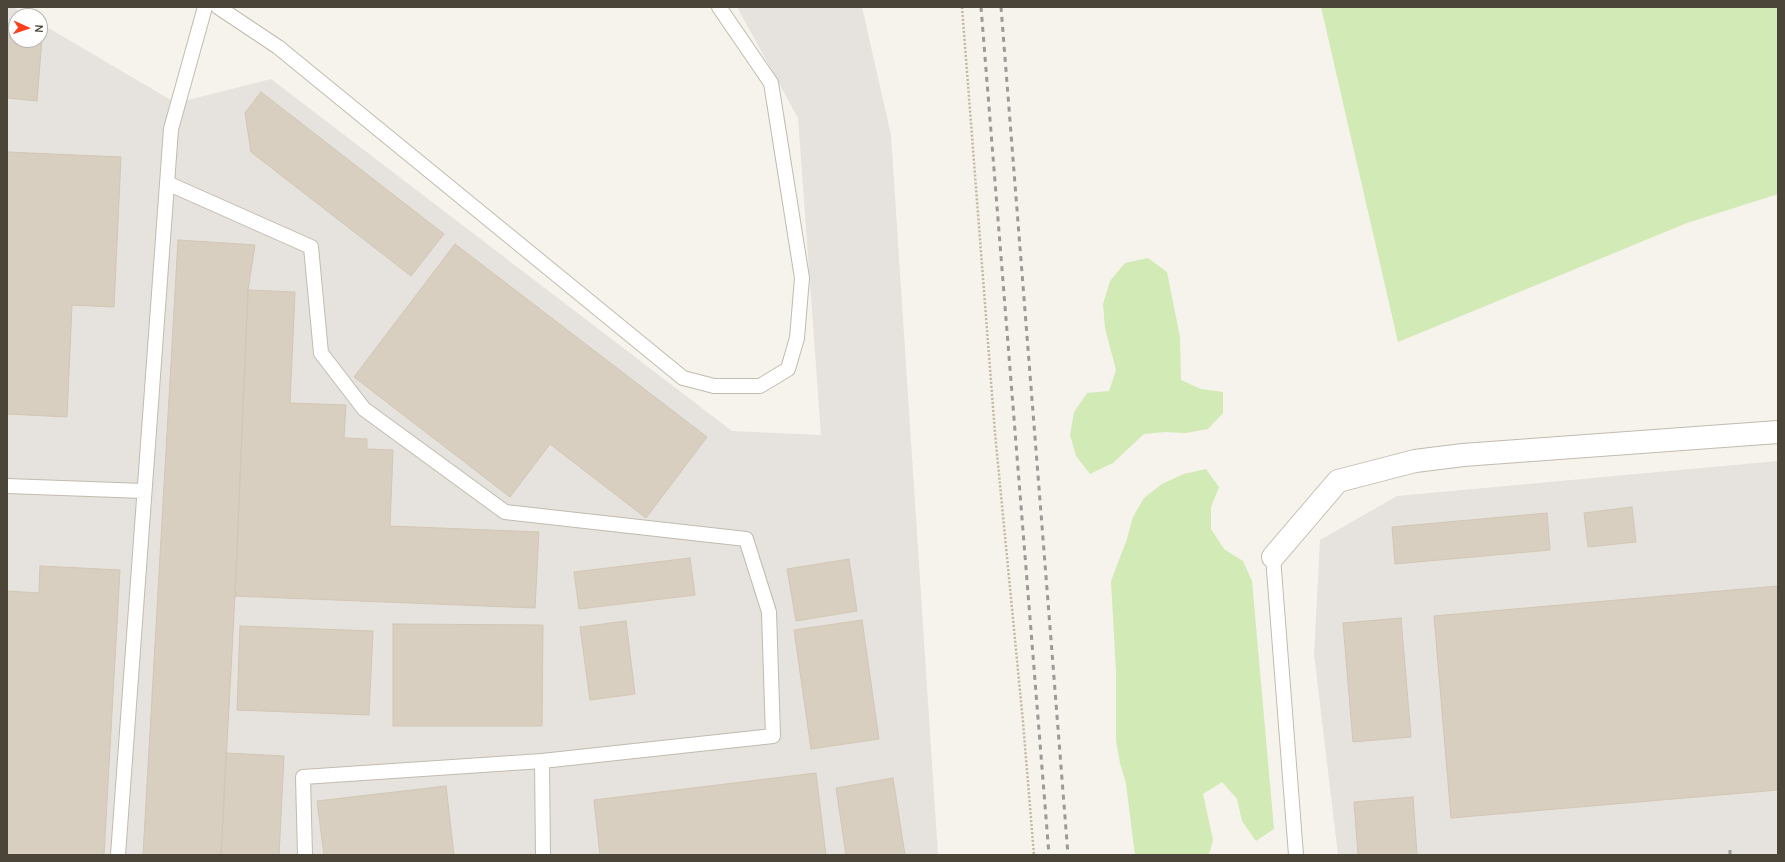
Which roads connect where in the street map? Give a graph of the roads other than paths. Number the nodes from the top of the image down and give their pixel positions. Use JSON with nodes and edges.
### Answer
{"nodes":[{"id":1,"x":205,"y":7,"type":"edge"},
{"id":2,"x":218,"y":7,"type":"edge"},
{"id":3,"x":719,"y":7,"type":"edge"},
{"id":4,"x":167,"y":183,"type":"junction"},
{"id":5,"x":1778,"y":432,"type":"edge"},
{"id":6,"x":7,"y":486,"type":"edge"},
{"id":7,"x":144,"y":491,"type":"junction"},
{"id":8,"x":1272,"y":557,"type":"joint"},
{"id":9,"x":542,"y":761,"type":"junction"},
{"id":10,"x":118,"y":855,"type":"edge"},
{"id":11,"x":305,"y":855,"type":"edge"},
{"id":12,"x":543,"y":855,"type":"edge"},
{"id":13,"x":1296,"y":855,"type":"edge"}],
"edges":[{"from":1,"to":4,"type":"lane"},
{"from":2,"to":3,"type":"lane"},
{"from":4,"to":7,"type":"lane"},
{"from":4,"to":9,"type":"lane"},
{"from":5,"to":8,"type":"street"},
{"from":6,"to":7,"type":"lane"},
{"from":7,"to":10,"type":"lane"},
{"from":8,"to":13,"type":"lane"},
{"from":9,"to":11,"type":"lane"},
{"from":9,"to":12,"type":"lane"}]}
